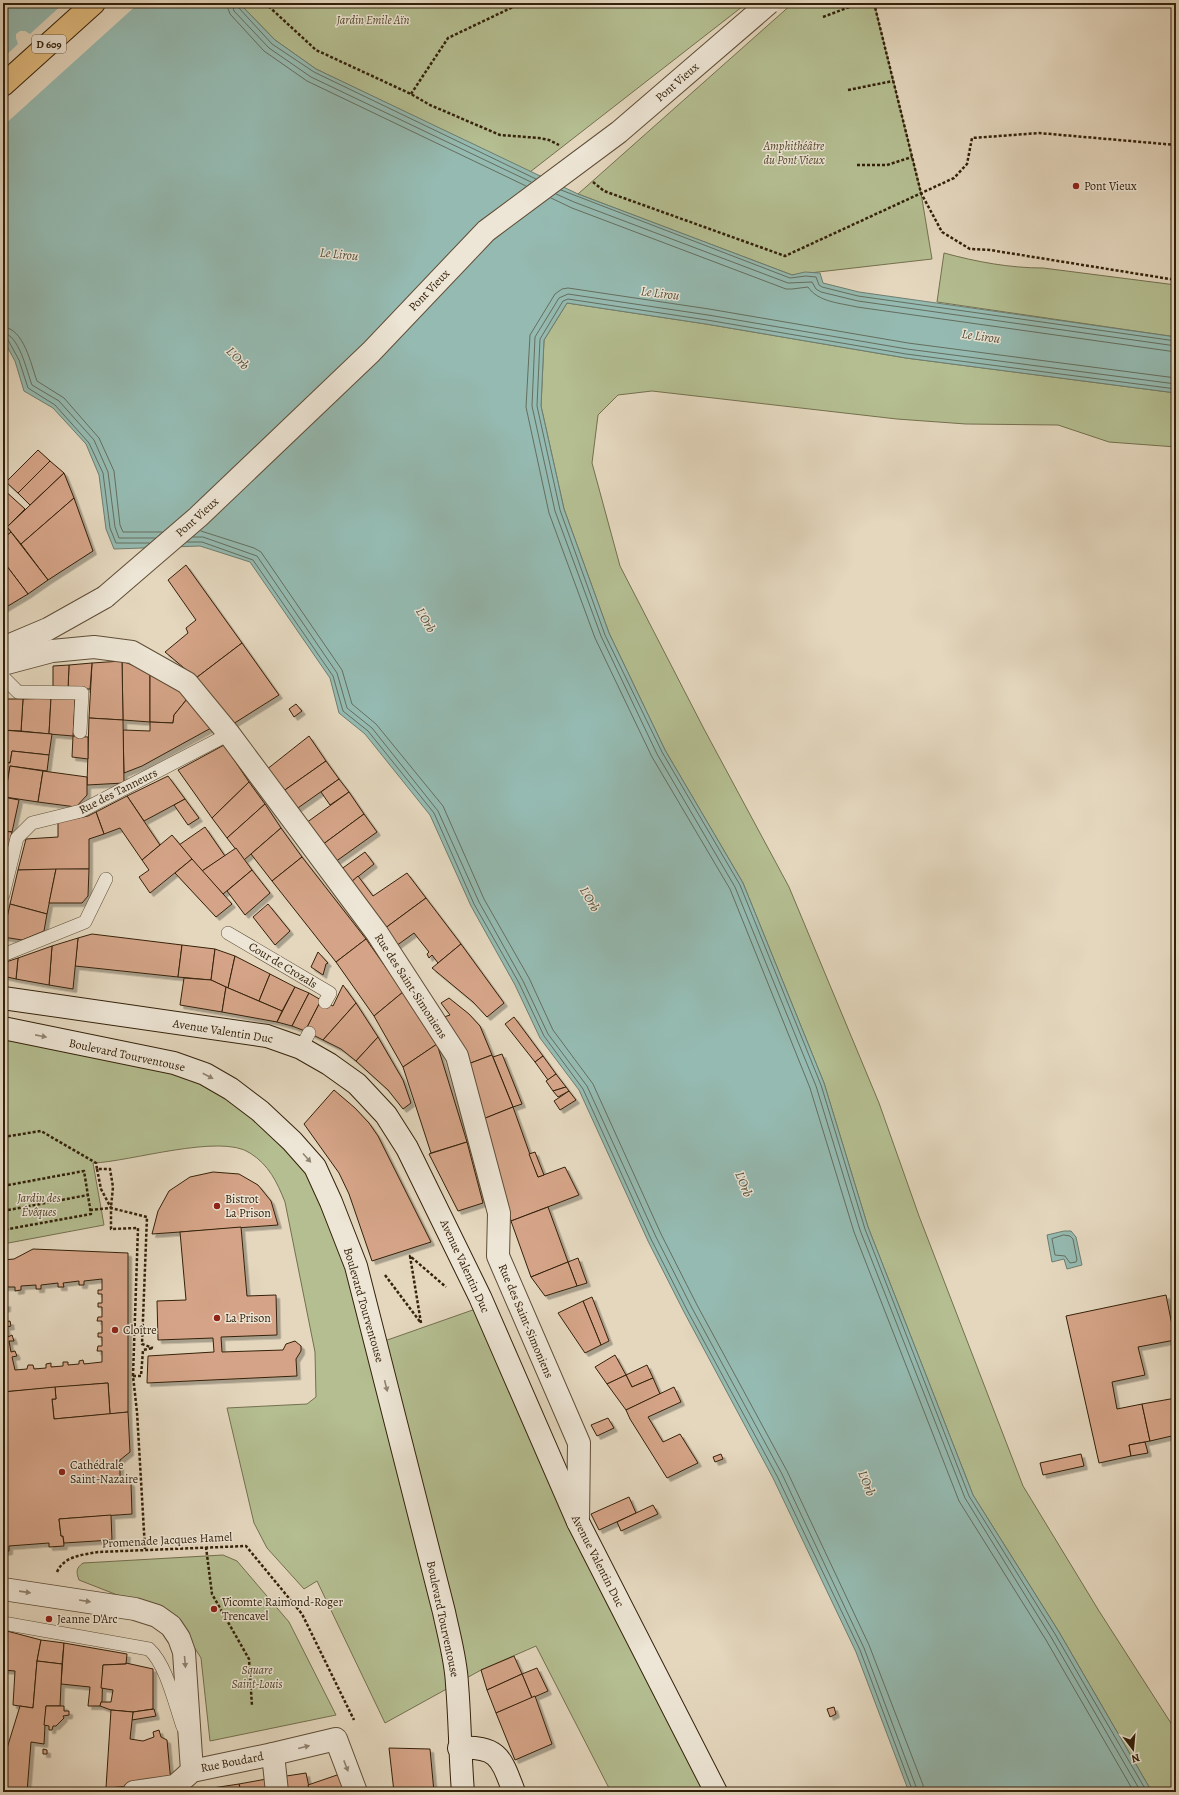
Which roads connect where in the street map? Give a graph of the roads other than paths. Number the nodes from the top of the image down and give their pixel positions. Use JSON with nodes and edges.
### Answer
{"nodes":[{"id":1,"x":94,"y":3,"type":"edge"},
{"id":2,"x":769,"y":3,"type":"edge"},
{"id":3,"x":3,"y":85,"type":"edge"},
{"id":4,"x":3,"y":648,"type":"edge"},
{"id":5,"x":3,"y":664,"type":"edge"},
{"id":6,"x":3,"y":676,"type":"edge"},
{"id":7,"x":80,"y":732,"type":"dead end"},
{"id":8,"x":229,"y":734,"type":"junction"},
{"id":9,"x":106,"y":879,"type":"dead end"},
{"id":10,"x":3,"y":895,"type":"edge"},
{"id":11,"x":228,"y":933,"type":"dead end"},
{"id":12,"x":3,"y":955,"type":"edge"},
{"id":13,"x":3,"y":998,"type":"edge"},
{"id":14,"x":325,"y":1002,"type":"dead end"},
{"id":15,"x":3,"y":1028,"type":"edge"},
{"id":16,"x":578,"y":1522,"type":"junction"},
{"id":17,"x":3,"y":1589,"type":"edge"},
{"id":18,"x":3,"y":1624,"type":"edge"},
{"id":19,"x":190,"y":1745,"type":"junction"},
{"id":20,"x":459,"y":1748,"type":"junction"},
{"id":21,"x":273,"y":1754,"type":"junction"},
{"id":22,"x":192,"y":1770,"type":"junction"},
{"id":23,"x":134,"y":1792,"type":"edge"},
{"id":24,"x":277,"y":1792,"type":"edge"},
{"id":25,"x":356,"y":1792,"type":"edge"},
{"id":26,"x":463,"y":1792,"type":"edge"},
{"id":27,"x":514,"y":1792,"type":"edge"},
{"id":28,"x":716,"y":1792,"type":"edge"}],
"edges":[{"from":1,"to":3,"type":"main road","number":"D 609"},
{"from":2,"to":4,"type":"street","name":"Pont Vieux","bridge":true},
{"from":5,"to":8,"type":"street","name":"Rue des Saint-Simoniens"},
{"from":6,"to":7,"type":"lane"},
{"from":8,"to":10,"type":"lane","name":"Rue des Tanneurs"},
{"from":8,"to":16,"type":"street","name":"Rue des Saint-Simoniens"},
{"from":9,"to":12,"type":"lane"},
{"from":11,"to":14,"type":"lane","name":"Cour de Crozals"},
{"from":13,"to":16,"type":"street","name":"Avenue Valentin Duc"},
{"from":15,"to":20,"type":"street","name":"Boulevard Tourventouse","one_way":true},
{"from":16,"to":28,"type":"street","name":"Avenue Valentin Duc"},
{"from":17,"to":19,"type":"street","one_way":true},
{"from":18,"to":19,"type":"lane"},
{"from":19,"to":22,"type":"street"},
{"from":20,"to":26,"type":"street","name":"Boulevard Tourventouse"},
{"from":20,"to":27,"type":"street"},
{"from":21,"to":22,"type":"street","name":"Rue Boudard"},
{"from":21,"to":24,"type":"street"},
{"from":21,"to":25,"type":"street","name":"Rue Boudard","one_way":true},
{"from":22,"to":23,"type":"street","name":"Rue Boudard"}]}
